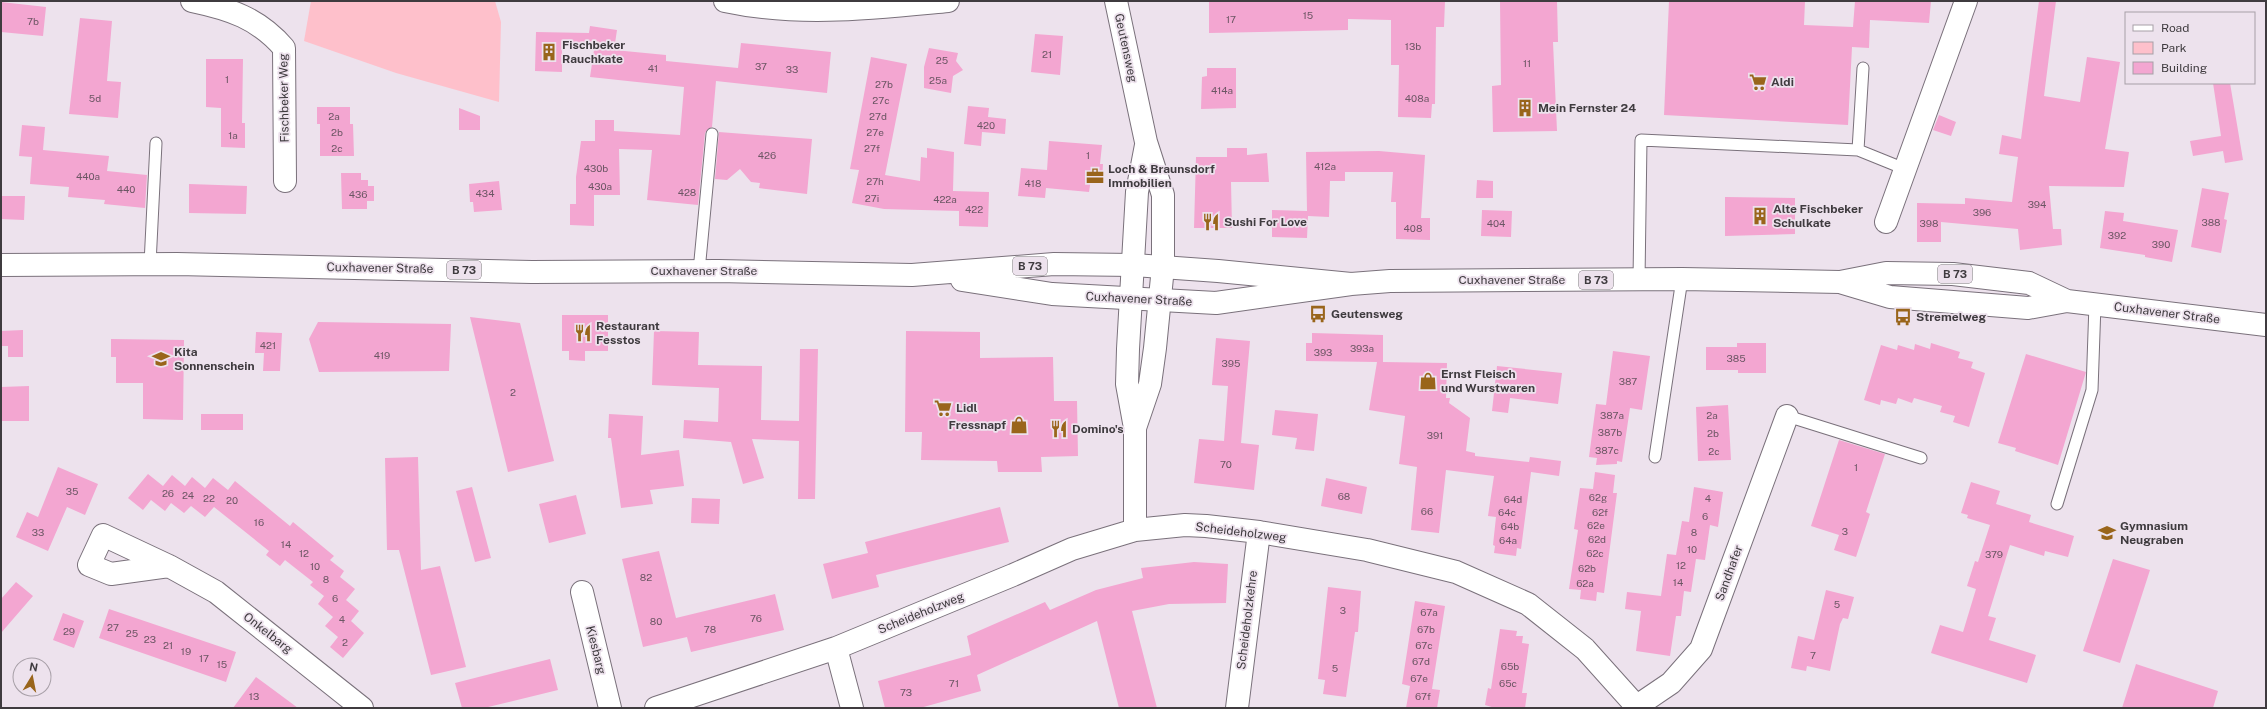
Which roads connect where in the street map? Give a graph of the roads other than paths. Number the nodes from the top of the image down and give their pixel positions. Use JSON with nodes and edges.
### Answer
{"nodes":[{"id":1,"x":192,"y":1,"type":"edge"},
{"id":2,"x":725,"y":1,"type":"edge"},
{"id":3,"x":948,"y":1,"type":"edge"},
{"id":4,"x":1116,"y":1,"type":"edge"},
{"id":5,"x":1966,"y":1,"type":"edge"},
{"id":6,"x":215,"y":3,"type":"edge"},
{"id":7,"x":1863,"y":68,"type":"dead end"},
{"id":8,"x":712,"y":134,"type":"dead end"},
{"id":9,"x":1146,"y":142,"type":"junction"},
{"id":10,"x":156,"y":143,"type":"dead end"},
{"id":11,"x":1858,"y":150,"type":"junction"},
{"id":12,"x":1905,"y":169,"type":"junction"},
{"id":13,"x":285,"y":181,"type":"dead end"},
{"id":14,"x":1886,"y":222,"type":"dead end"},
{"id":15,"x":150,"y":264,"type":"junction"},
{"id":16,"x":1,"y":265,"type":"edge"},
{"id":17,"x":1134,"y":265,"type":"junction"},
{"id":18,"x":1162,"y":267,"type":"junction"},
{"id":19,"x":699,"y":271,"type":"junction"},
{"id":20,"x":927,"y":274,"type":"junction"},
{"id":21,"x":1682,"y":279,"type":"junction"},
{"id":22,"x":1639,"y":280,"type":"junction"},
{"id":23,"x":1351,"y":284,"type":"junction"},
{"id":24,"x":1132,"y":300,"type":"junction"},
{"id":25,"x":1160,"y":302,"type":"junction"},
{"id":26,"x":2095,"y":304,"type":"junction"},
{"id":27,"x":2266,"y":325,"type":"edge"},
{"id":28,"x":1787,"y":416,"type":"joint"},
{"id":29,"x":1135,"y":428,"type":"junction"},
{"id":30,"x":1655,"y":457,"type":"dead end"},
{"id":31,"x":1921,"y":458,"type":"dead end"},
{"id":32,"x":2057,"y":504,"type":"dead end"},
{"id":33,"x":1135,"y":530,"type":"junction"},
{"id":34,"x":1260,"y":532,"type":"junction"},
{"id":35,"x":169,"y":566,"type":"dead end"},
{"id":36,"x":582,"y":592,"type":"dead end"},
{"id":37,"x":836,"y":648,"type":"junction"},
{"id":38,"x":1637,"y":707,"type":"edge"},
{"id":39,"x":362,"y":708,"type":"edge"},
{"id":40,"x":610,"y":708,"type":"edge"},
{"id":41,"x":656,"y":708,"type":"edge"},
{"id":42,"x":852,"y":708,"type":"edge"},
{"id":43,"x":1237,"y":708,"type":"edge"}],
"edges":[{"from":1,"to":6,"type":"street","name":"Fischbeker Weg"},
{"from":2,"to":3,"type":"street"},
{"from":4,"to":9,"type":"street","name":"Geutensweg"},
{"from":5,"to":12,"type":"street"},
{"from":6,"to":13,"type":"street","name":"Fischbeker Weg"},
{"from":7,"to":11,"type":"lane"},
{"from":8,"to":19,"type":"lane"},
{"from":9,"to":17,"type":"street","name":"Geutensweg"},
{"from":9,"to":18,"type":"street","name":"Geutensweg"},
{"from":10,"to":15,"type":"lane"},
{"from":11,"to":12,"type":"lane"},
{"from":11,"to":22,"type":"lane"},
{"from":12,"to":14,"type":"street"},
{"from":15,"to":16,"type":"street","name":"Cuxhavener Straße","number":"B 73"},
{"from":15,"to":19,"type":"street","name":"Cuxhavener Straße","number":"B 73"},
{"from":17,"to":18,"type":"street","name":"Cuxhavener Straße","number":"B 73"},
{"from":17,"to":20,"type":"street","name":"Cuxhavener Straße","number":"B 73"},
{"from":17,"to":24,"type":"street","name":"Geutensweg"},
{"from":18,"to":23,"type":"street","name":"Cuxhavener Straße","number":"B 73"},
{"from":18,"to":25,"type":"street","name":"Geutensweg"},
{"from":19,"to":20,"type":"street","name":"Cuxhavener Straße","number":"B 73"},
{"from":20,"to":24,"type":"street","name":"Cuxhavener Straße","number":"B 73"},
{"from":21,"to":22,"type":"street","name":"Cuxhavener Straße","number":"B 73"},
{"from":21,"to":26,"type":"street","name":"Cuxhavener Straße","number":"B 73"},
{"from":21,"to":30,"type":"lane"},
{"from":22,"to":23,"type":"street","name":"Cuxhavener Straße","number":"B 73"},
{"from":23,"to":25,"type":"street","name":"Cuxhavener Straße","number":"B 73"},
{"from":24,"to":25,"type":"street","name":"Cuxhavener Straße","number":"B 73"},
{"from":24,"to":29,"type":"street","name":"Geutensweg"},
{"from":25,"to":29,"type":"street","name":"Geutensweg"},
{"from":26,"to":27,"type":"street","name":"Cuxhavener Straße","number":"B 73"},
{"from":26,"to":32,"type":"lane"},
{"from":28,"to":31,"type":"lane"},
{"from":28,"to":38,"type":"street","name":"Sandhafer"},
{"from":29,"to":33,"type":"street"},
{"from":33,"to":34,"type":"street","name":"Scheideholzweg"},
{"from":33,"to":37,"type":"street","name":"Scheideholzweg"},
{"from":34,"to":38,"type":"street","name":"Scheideholzweg"},
{"from":34,"to":43,"type":"street","name":"Scheideholzkehre"},
{"from":35,"to":39,"type":"street","name":"Onkelbarg"},
{"from":36,"to":40,"type":"street","name":"Kiesbarg"},
{"from":37,"to":41,"type":"street","name":"Scheideholzweg"},
{"from":37,"to":42,"type":"street"}]}
